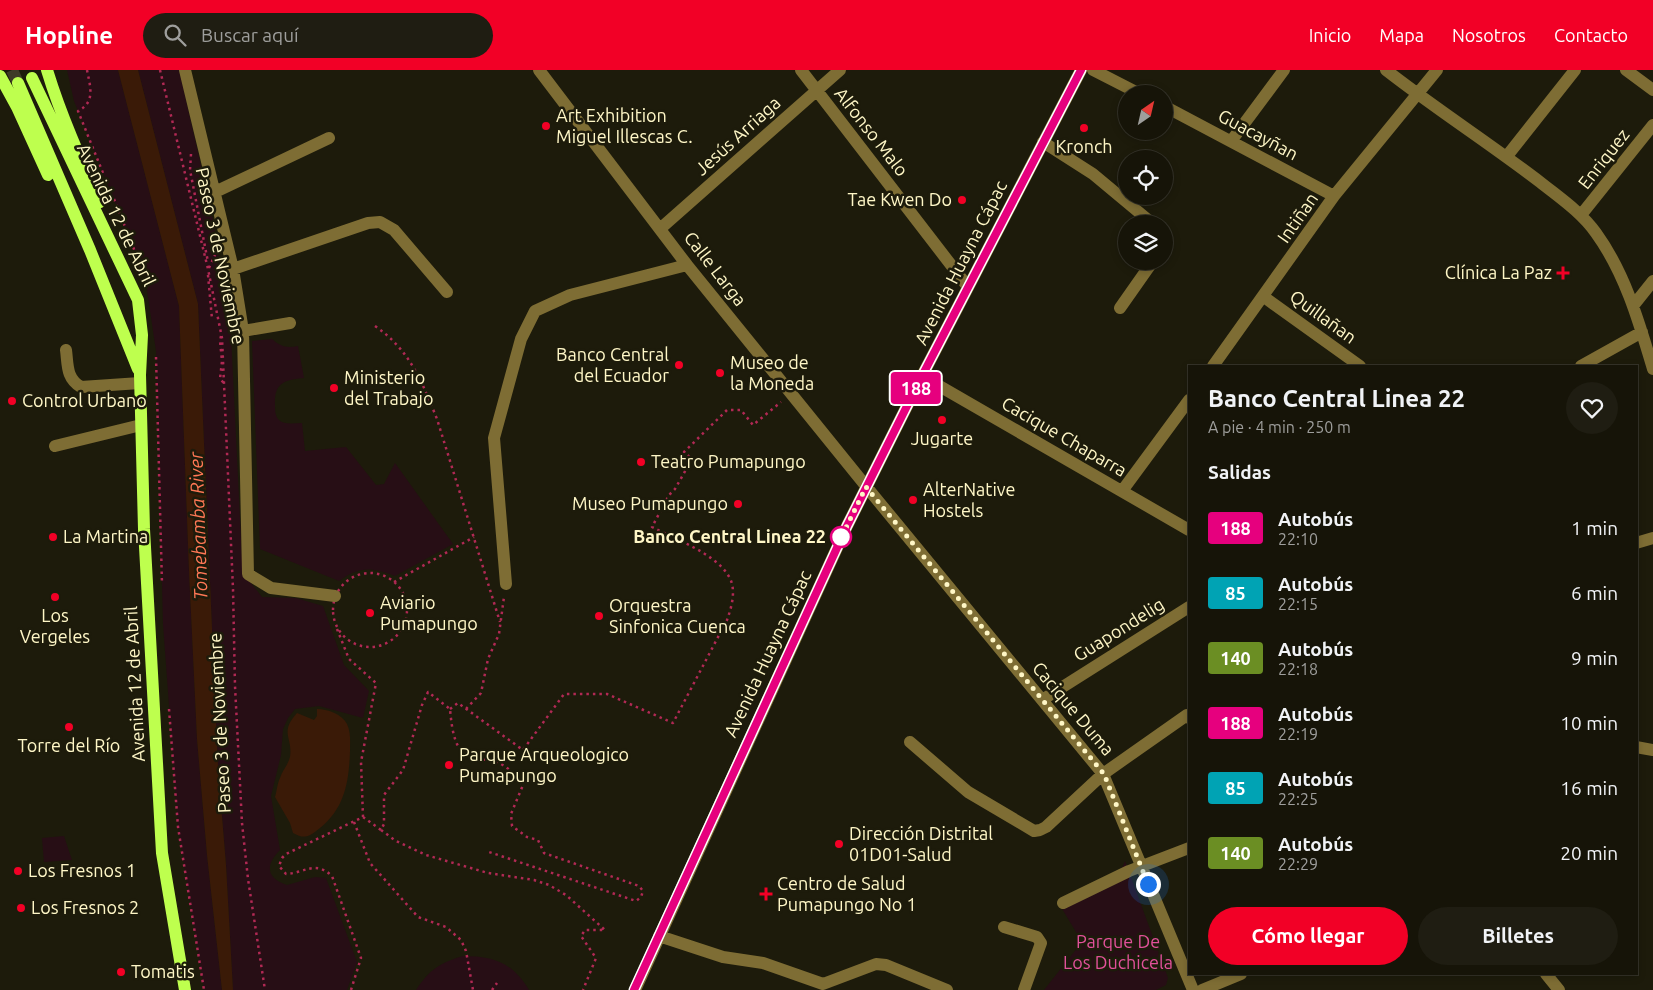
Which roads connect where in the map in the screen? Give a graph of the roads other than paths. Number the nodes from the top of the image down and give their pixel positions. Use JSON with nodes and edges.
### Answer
{"nodes":[{"id":1,"x":47,"y":70,"type":"edge"},
{"id":2,"x":185,"y":70,"type":"edge"},
{"id":3,"x":539,"y":70,"type":"edge"},
{"id":4,"x":802,"y":70,"type":"edge"},
{"id":5,"x":840,"y":70,"type":"edge"},
{"id":6,"x":1081,"y":70,"type":"edge"},
{"id":7,"x":1093,"y":70,"type":"edge"},
{"id":8,"x":1284,"y":70,"type":"edge"},
{"id":9,"x":1386,"y":70,"type":"edge"},
{"id":10,"x":1437,"y":70,"type":"edge"},
{"id":11,"x":1575,"y":70,"type":"edge"},
{"id":12,"x":1626,"y":70,"type":"edge"},
{"id":13,"x":0,"y":76,"type":"edge"},
{"id":14,"x":32,"y":78,"type":"tunnel mouth"},
{"id":15,"x":18,"y":83,"type":"tunnel mouth"},
{"id":16,"x":1122,"y":85,"type":"edge"},
{"id":17,"x":816,"y":90,"type":"junction"},
{"id":18,"x":1653,"y":90,"type":"edge"},
{"id":19,"x":1417,"y":95,"type":"junction"},
{"id":20,"x":1173,"y":110,"type":"edge"},
{"id":21,"x":1653,"y":125,"type":"edge"},
{"id":22,"x":329,"y":138,"type":"dead end"},
{"id":23,"x":1232,"y":140,"type":"junction"},
{"id":24,"x":1043,"y":142,"type":"junction"},
{"id":25,"x":1507,"y":156,"type":"junction"},
{"id":26,"x":215,"y":192,"type":"junction"},
{"id":27,"x":1334,"y":196,"type":"junction"},
{"id":28,"x":1581,"y":214,"type":"junction"},
{"id":29,"x":1142,"y":215,"type":"edge"},
{"id":30,"x":661,"y":228,"type":"junction"},
{"id":31,"x":687,"y":265,"type":"junction"},
{"id":32,"x":233,"y":268,"type":"junction"},
{"id":33,"x":1147,"y":270,"type":"edge"},
{"id":34,"x":1653,"y":281,"type":"edge"},
{"id":35,"x":968,"y":287,"type":"junction"},
{"id":36,"x":447,"y":292,"type":"dead end"},
{"id":37,"x":1264,"y":297,"type":"junction"},
{"id":38,"x":138,"y":300,"type":"junction"},
{"id":39,"x":110,"y":301,"type":"junction"},
{"id":40,"x":1633,"y":306,"type":"junction"},
{"id":41,"x":1120,"y":308,"type":"dead end"},
{"id":42,"x":290,"y":323,"type":"dead end"},
{"id":43,"x":243,"y":331,"type":"junction"},
{"id":44,"x":1642,"y":332,"type":"junction"},
{"id":45,"x":66,"y":350,"type":"dead end"},
{"id":46,"x":1214,"y":365,"type":"edge"},
{"id":47,"x":1359,"y":365,"type":"edge"},
{"id":48,"x":1583,"y":365,"type":"edge"},
{"id":49,"x":1653,"y":369,"type":"edge"},
{"id":50,"x":922,"y":376,"type":"junction"},
{"id":51,"x":140,"y":379,"type":"junction"},
{"id":52,"x":1188,"y":401,"type":"edge"},
{"id":53,"x":142,"y":425,"type":"junction"},
{"id":54,"x":55,"y":446,"type":"dead end"},
{"id":55,"x":866,"y":487,"type":"junction"},
{"id":56,"x":1122,"y":491,"type":"junction"},
{"id":57,"x":1188,"y":529,"type":"edge"},
{"id":58,"x":1653,"y":538,"type":"edge"},
{"id":59,"x":1638,"y":542,"type":"edge"},
{"id":60,"x":506,"y":584,"type":"road end"},
{"id":61,"x":334,"y":596,"type":"road end"},
{"id":62,"x":1188,"y":608,"type":"edge"},
{"id":63,"x":1042,"y":700,"type":"junction"},
{"id":64,"x":1188,"y":716,"type":"edge"},
{"id":65,"x":910,"y":742,"type":"dead end"},
{"id":66,"x":1638,"y":747,"type":"edge"},
{"id":67,"x":1653,"y":750,"type":"edge"},
{"id":68,"x":1104,"y":774,"type":"junction"},
{"id":69,"x":1188,"y":848,"type":"edge"},
{"id":70,"x":1141,"y":866,"type":"junction"},
{"id":71,"x":1063,"y":903,"type":"dead end"},
{"id":72,"x":1004,"y":927,"type":"dead end"},
{"id":73,"x":659,"y":936,"type":"junction"},
{"id":74,"x":1239,"y":975,"type":"edge"},
{"id":75,"x":1547,"y":975,"type":"edge"},
{"id":76,"x":185,"y":990,"type":"edge"},
{"id":77,"x":634,"y":990,"type":"edge"},
{"id":78,"x":947,"y":990,"type":"edge"},
{"id":79,"x":1024,"y":990,"type":"edge"},
{"id":80,"x":1193,"y":990,"type":"edge"},
{"id":81,"x":1202,"y":990,"type":"edge"},
{"id":82,"x":1559,"y":990,"type":"edge"}],
"edges":[{"from":1,"to":38,"type":"main road"},
{"from":2,"to":26,"type":"street","name":"Paseo 3 de Noviembre"},
{"from":3,"to":30,"type":"street","name":"Calle Larga"},
{"from":4,"to":17,"type":"street","name":"Alfonso Malo"},
{"from":5,"to":17,"type":"street","name":"Jesús Arriaga"},
{"from":6,"to":24,"type":"street","name":"Avenida Huayna Cápac"},
{"from":7,"to":16,"type":"street"},
{"from":8,"to":23,"type":"street"},
{"from":9,"to":19,"type":"street"},
{"from":10,"to":19,"type":"street","name":"Intiñan"},
{"from":11,"to":25,"type":"street"},
{"from":12,"to":18,"type":"street"},
{"from":13,"to":39,"type":"main road"},
{"from":14,"to":38,"type":"main road","name":"Avenida 12 de Abril"},
{"from":15,"to":39,"type":"main road","name":"Avenida 12 de Abril"},
{"from":17,"to":30,"type":"street","name":"Jesús Arriaga"},
{"from":17,"to":35,"type":"street","name":"Alfonso Malo"},
{"from":19,"to":25,"type":"street"},
{"from":19,"to":27,"type":"street","name":"Intiñan"},
{"from":20,"to":23,"type":"street","name":"Guacayñan"},
{"from":21,"to":28,"type":"street","name":"Enriquez"},
{"from":22,"to":26,"type":"street"},
{"from":23,"to":27,"type":"street","name":"Guacayñan"},
{"from":24,"to":29,"type":"street"},
{"from":24,"to":35,"type":"street","name":"Avenida Huayna Cápac"},
{"from":25,"to":28,"type":"street"},
{"from":26,"to":32,"type":"street","name":"Paseo 3 de Noviembre"},
{"from":27,"to":37,"type":"street","name":"Intiñan"},
{"from":28,"to":40,"type":"street"},
{"from":30,"to":31,"type":"street","name":"Calle Larga"},
{"from":31,"to":55,"type":"street","name":"Calle Larga"},
{"from":31,"to":60,"type":"street"},
{"from":32,"to":36,"type":"street"},
{"from":32,"to":43,"type":"street","name":"Paseo 3 de Noviembre"},
{"from":33,"to":41,"type":"street"},
{"from":34,"to":40,"type":"street"},
{"from":35,"to":50,"type":"street","name":"Avenida Huayna Cápac"},
{"from":37,"to":46,"type":"street","name":"Intiñan"},
{"from":37,"to":47,"type":"street","name":"Quillañan"},
{"from":38,"to":51,"type":"main road","name":"Avenida 12 de Abril"},
{"from":39,"to":51,"type":"main road","name":"Avenida 12 de Abril"},
{"from":40,"to":44,"type":"street"},
{"from":42,"to":43,"type":"street"},
{"from":43,"to":61,"type":"street","name":"Paseo 3 de Noviembre"},
{"from":44,"to":48,"type":"street"},
{"from":44,"to":49,"type":"street"},
{"from":45,"to":51,"type":"street"},
{"from":50,"to":55,"type":"street","name":"Avenida Huayna Cápac"},
{"from":50,"to":56,"type":"street","name":"Cacique Chaparra"},
{"from":51,"to":53,"type":"main road","name":"Avenida 12 de Abril"},
{"from":52,"to":56,"type":"street"},
{"from":53,"to":54,"type":"street"},
{"from":53,"to":76,"type":"main road","name":"Avenida 12 de Abril"},
{"from":55,"to":63,"type":"street","name":"Cacique Duma"},
{"from":55,"to":73,"type":"street","name":"Avenida Huayna Cápac"},
{"from":56,"to":57,"type":"street","name":"Cacique Chaparra"},
{"from":58,"to":59,"type":"street"},
{"from":62,"to":63,"type":"street","name":"Guapondelig"},
{"from":63,"to":68,"type":"street","name":"Cacique Duma"},
{"from":64,"to":68,"type":"street"},
{"from":65,"to":68,"type":"street"},
{"from":66,"to":67,"type":"street"},
{"from":68,"to":70,"type":"street","name":"Cacique Duma"},
{"from":69,"to":70,"type":"street"},
{"from":70,"to":71,"type":"street"},
{"from":70,"to":80,"type":"street","name":"Cacique Duma"},
{"from":72,"to":79,"type":"street"},
{"from":73,"to":77,"type":"street","name":"Avenida Huayna Cápac"},
{"from":73,"to":78,"type":"street"},
{"from":74,"to":81,"type":"street"},
{"from":75,"to":82,"type":"street"}]}
